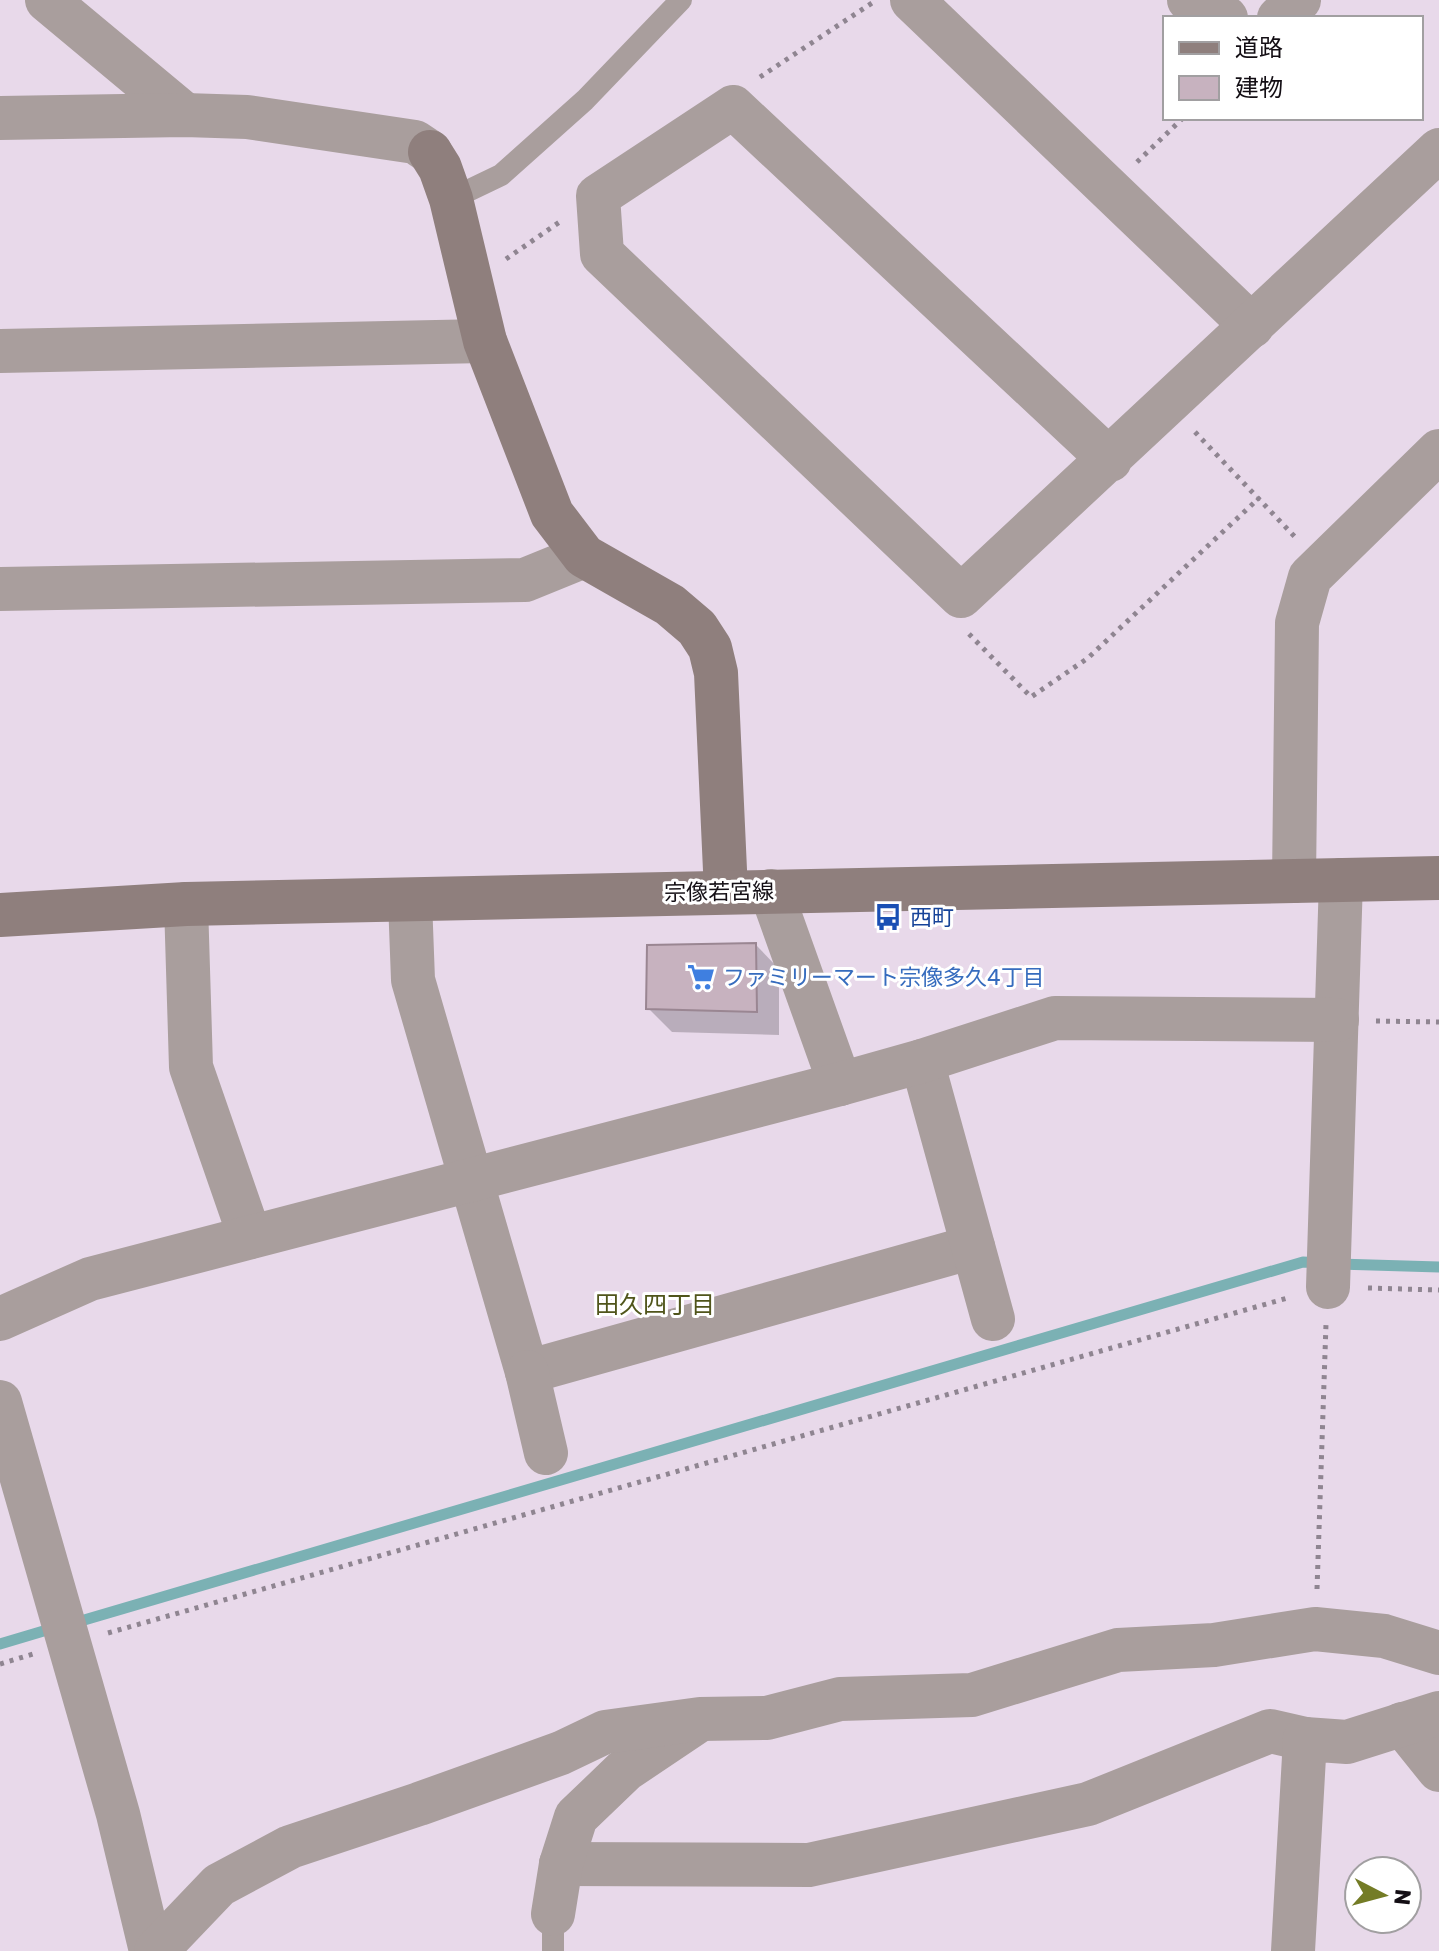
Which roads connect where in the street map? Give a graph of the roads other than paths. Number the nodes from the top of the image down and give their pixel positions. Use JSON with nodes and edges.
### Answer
{"nodes":[{"id":1,"x":47,"y":0,"type":"edge"},
{"id":2,"x":681,"y":0,"type":"edge"},
{"id":3,"x":912,"y":0,"type":"edge"},
{"id":4,"x":1189,"y":0,"type":"edge"},
{"id":5,"x":1299,"y":0,"type":"edge"},
{"id":6,"x":1222,"y":16,"type":"edge"},
{"id":7,"x":1281,"y":16,"type":"edge"},
{"id":8,"x":185,"y":115,"type":"junction"},
{"id":9,"x":0,"y":118,"type":"edge"},
{"id":10,"x":1439,"y":150,"type":"edge"},
{"id":11,"x":430,"y":152,"type":"joint"},
{"id":12,"x":451,"y":199,"type":"junction"},
{"id":13,"x":1252,"y":326,"type":"junction"},
{"id":14,"x":485,"y":341,"type":"junction"},
{"id":15,"x":0,"y":351,"type":"edge"},
{"id":16,"x":1439,"y":451,"type":"edge"},
{"id":17,"x":1110,"y":460,"type":"junction"},
{"id":18,"x":584,"y":556,"type":"junction"},
{"id":19,"x":0,"y":589,"type":"edge"},
{"id":20,"x":1439,"y":878,"type":"edge"},
{"id":21,"x":1341,"y":880,"type":"junction"},
{"id":22,"x":1294,"y":881,"type":"junction"},
{"id":23,"x":771,"y":891,"type":"junction"},
{"id":24,"x":726,"y":892,"type":"junction"},
{"id":25,"x":410,"y":900,"type":"junction"},
{"id":26,"x":186,"y":904,"type":"junction"},
{"id":27,"x":0,"y":915,"type":"edge"},
{"id":28,"x":1337,"y":1020,"type":"junction"},
{"id":29,"x":922,"y":1061,"type":"junction"},
{"id":30,"x":840,"y":1084,"type":"junction"},
{"id":31,"x":471,"y":1180,"type":"junction"},
{"id":32,"x":250,"y":1237,"type":"junction"},
{"id":33,"x":973,"y":1247,"type":"junction"},
{"id":34,"x":1328,"y":1287,"type":"road end"},
{"id":35,"x":0,"y":1319,"type":"edge"},
{"id":36,"x":993,"y":1319,"type":"dead end"},
{"id":37,"x":527,"y":1372,"type":"junction"},
{"id":38,"x":0,"y":1402,"type":"edge"},
{"id":39,"x":546,"y":1453,"type":"dead end"},
{"id":40,"x":1439,"y":1653,"type":"edge"},
{"id":41,"x":1420,"y":1718,"type":"edge"},
{"id":42,"x":700,"y":1719,"type":"junction"},
{"id":43,"x":1305,"y":1739,"type":"junction"},
{"id":44,"x":1439,"y":1770,"type":"edge"},
{"id":45,"x":561,"y":1864,"type":"junction"},
{"id":46,"x":553,"y":1933,"type":"edge"},
{"id":47,"x":154,"y":1951,"type":"edge"},
{"id":48,"x":1293,"y":1951,"type":"edge"}],
"edges":[{"from":1,"to":8,"type":"street"},
{"from":2,"to":12,"type":"lane"},
{"from":3,"to":13,"type":"street"},
{"from":4,"to":6,"type":"street"},
{"from":5,"to":7,"type":"street"},
{"from":8,"to":9,"type":"street"},
{"from":8,"to":11,"type":"street"},
{"from":10,"to":13,"type":"street"},
{"from":11,"to":12,"type":"main road"},
{"from":12,"to":14,"type":"main road"},
{"from":13,"to":17,"type":"street"},
{"from":14,"to":15,"type":"street"},
{"from":14,"to":18,"type":"main road"},
{"from":16,"to":22,"type":"street"},
{"from":17,"to":17,"type":"street"},
{"from":18,"to":19,"type":"street"},
{"from":18,"to":24,"type":"main road"},
{"from":20,"to":21,"type":"main road","name":"宗像若宮線"},
{"from":21,"to":22,"type":"main road","name":"宗像若宮線"},
{"from":21,"to":28,"type":"street"},
{"from":22,"to":23,"type":"main road","name":"宗像若宮線"},
{"from":23,"to":24,"type":"main road","name":"宗像若宮線"},
{"from":23,"to":30,"type":"street"},
{"from":24,"to":25,"type":"main road","name":"宗像若宮線"},
{"from":25,"to":26,"type":"main road","name":"宗像若宮線"},
{"from":25,"to":31,"type":"street"},
{"from":26,"to":27,"type":"main road","name":"宗像若宮線"},
{"from":26,"to":32,"type":"street"},
{"from":28,"to":29,"type":"street"},
{"from":28,"to":34,"type":"street"},
{"from":29,"to":30,"type":"street"},
{"from":29,"to":33,"type":"street"},
{"from":30,"to":31,"type":"street"},
{"from":31,"to":32,"type":"street"},
{"from":31,"to":37,"type":"street"},
{"from":32,"to":35,"type":"street"},
{"from":33,"to":36,"type":"street"},
{"from":33,"to":37,"type":"street"},
{"from":37,"to":39,"type":"street"},
{"from":38,"to":47,"type":"street"},
{"from":40,"to":42,"type":"street"},
{"from":41,"to":43,"type":"street"},
{"from":41,"to":44,"type":"street"},
{"from":42,"to":45,"type":"street"},
{"from":42,"to":47,"type":"street"},
{"from":43,"to":45,"type":"street"},
{"from":43,"to":48,"type":"street"},
{"from":45,"to":46,"type":"street"}]}
